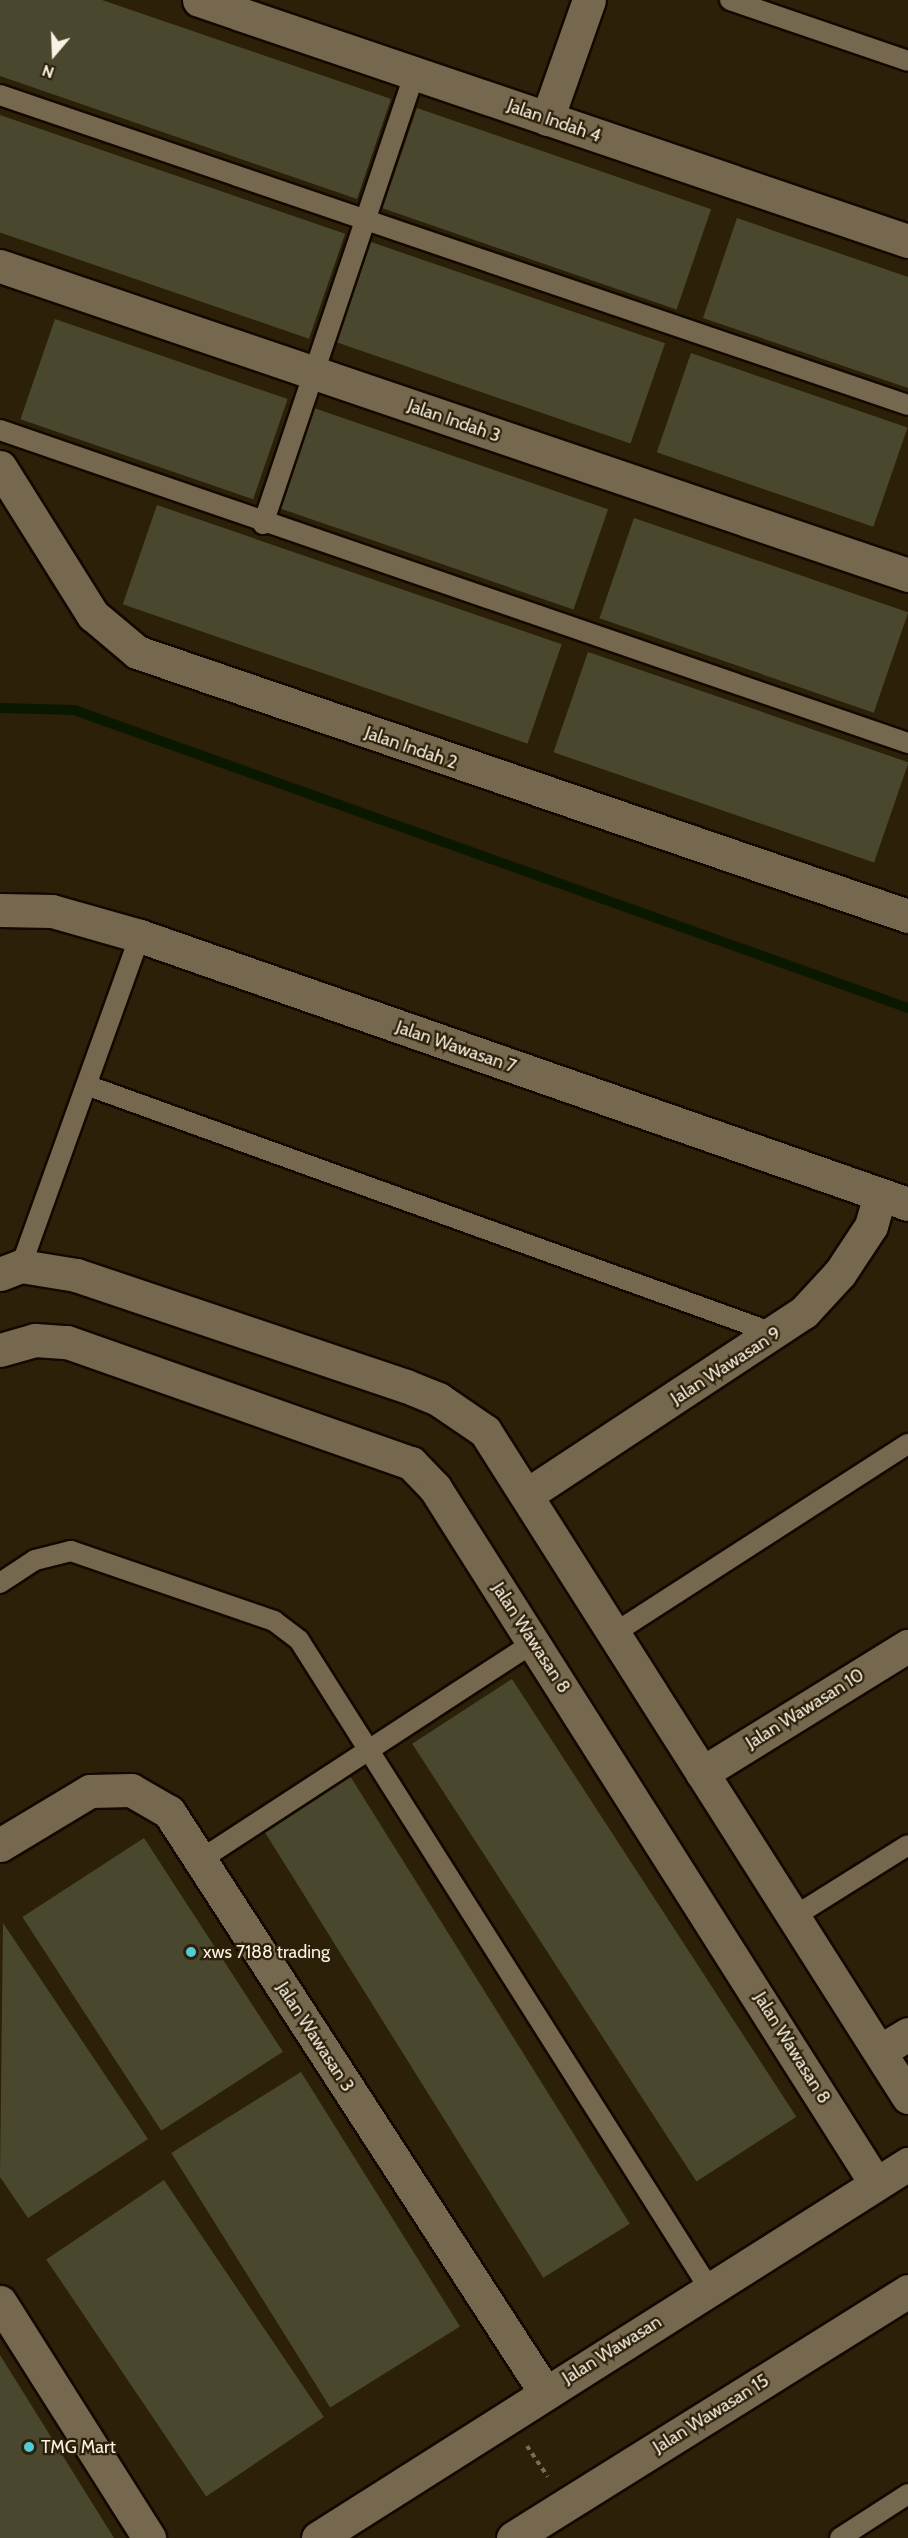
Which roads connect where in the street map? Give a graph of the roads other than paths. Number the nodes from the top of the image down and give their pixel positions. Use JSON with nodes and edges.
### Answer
{"nodes":[{"id":1,"x":199,"y":0,"type":"edge"},
{"id":2,"x":589,"y":0,"type":"edge"},
{"id":3,"x":730,"y":0,"type":"edge"},
{"id":4,"x":908,"y":61,"type":"edge"},
{"id":5,"x":416,"y":72,"type":"junction"},
{"id":6,"x":0,"y":95,"type":"edge"},
{"id":7,"x":547,"y":119,"type":"junction"},
{"id":8,"x":367,"y":222,"type":"junction"},
{"id":9,"x":908,"y":241,"type":"edge"},
{"id":10,"x":0,"y":266,"type":"edge"},
{"id":11,"x":312,"y":373,"type":"junction"},
{"id":12,"x":908,"y":405,"type":"edge"},
{"id":13,"x":0,"y":430,"type":"edge"},
{"id":14,"x":0,"y":467,"type":"edge"},
{"id":15,"x":263,"y":524,"type":"junction"},
{"id":16,"x":908,"y":575,"type":"edge"},
{"id":17,"x":908,"y":743,"type":"edge"},
{"id":18,"x":0,"y":910,"type":"edge"},
{"id":19,"x":908,"y":916,"type":"edge"},
{"id":20,"x":140,"y":936,"type":"junction"},
{"id":21,"x":89,"y":1086,"type":"junction"},
{"id":22,"x":894,"y":1200,"type":"edge"},
{"id":23,"x":11,"y":1270,"type":"edge"},
{"id":24,"x":776,"y":1334,"type":"junction"},
{"id":25,"x":0,"y":1350,"type":"edge"},
{"id":26,"x":908,"y":1444,"type":"edge"},
{"id":27,"x":528,"y":1494,"type":"junction"},
{"id":28,"x":0,"y":1583,"type":"edge"},
{"id":29,"x":613,"y":1634,"type":"junction"},
{"id":30,"x":534,"y":1642,"type":"junction"},
{"id":31,"x":908,"y":1646,"type":"edge"},
{"id":32,"x":370,"y":1748,"type":"junction"},
{"id":33,"x":702,"y":1773,"type":"junction"},
{"id":34,"x":0,"y":1845,"type":"edge"},
{"id":35,"x":908,"y":1845,"type":"edge"},
{"id":36,"x":200,"y":1860,"type":"junction"},
{"id":37,"x":795,"y":1916,"type":"junction"},
{"id":38,"x":908,"y":2034,"type":"edge"},
{"id":39,"x":880,"y":2051,"type":"junction"},
{"id":40,"x":908,"y":2097,"type":"edge"},
{"id":41,"x":908,"y":2164,"type":"edge"},
{"id":42,"x":876,"y":2184,"type":"junction"},
{"id":43,"x":709,"y":2288,"type":"junction"},
{"id":44,"x":908,"y":2290,"type":"edge"},
{"id":45,"x":0,"y":2302,"type":"edge"},
{"id":46,"x":545,"y":2392,"type":"junction"},
{"id":47,"x":908,"y":2494,"type":"edge"},
{"id":48,"x":533,"y":2533,"type":"edge"},
{"id":49,"x":149,"y":2538,"type":"edge"},
{"id":50,"x":318,"y":2538,"type":"edge"},
{"id":51,"x":840,"y":2538,"type":"edge"}],
"edges":[{"from":1,"to":5,"type":"street","name":"Jalan Indah 4"},
{"from":2,"to":7,"type":"street"},
{"from":3,"to":4,"type":"lane"},
{"from":5,"to":7,"type":"street","name":"Jalan Indah 4"},
{"from":5,"to":8,"type":"lane"},
{"from":6,"to":8,"type":"lane"},
{"from":7,"to":9,"type":"street","name":"Jalan Indah 4"},
{"from":8,"to":11,"type":"lane"},
{"from":8,"to":12,"type":"lane"},
{"from":10,"to":11,"type":"street","name":"Jalan Indah 3"},
{"from":11,"to":15,"type":"lane"},
{"from":11,"to":16,"type":"street","name":"Jalan Indah 3"},
{"from":13,"to":15,"type":"lane"},
{"from":14,"to":19,"type":"street","name":"Jalan Indah 2"},
{"from":15,"to":17,"type":"lane"},
{"from":18,"to":20,"type":"street","name":"Jalan Wawasan 7"},
{"from":20,"to":21,"type":"lane"},
{"from":20,"to":22,"type":"street","name":"Jalan Wawasan 7"},
{"from":21,"to":23,"type":"lane"},
{"from":21,"to":24,"type":"lane"},
{"from":22,"to":24,"type":"street","name":"Jalan Wawasan 9"},
{"from":23,"to":27,"type":"street"},
{"from":24,"to":27,"type":"street","name":"Jalan Wawasan 9"},
{"from":25,"to":30,"type":"street","name":"Jalan Wawasan 8"},
{"from":26,"to":29,"type":"lane"},
{"from":27,"to":29,"type":"street"},
{"from":28,"to":32,"type":"lane"},
{"from":29,"to":33,"type":"street"},
{"from":30,"to":32,"type":"lane"},
{"from":30,"to":42,"type":"street","name":"Jalan Wawasan 8"},
{"from":31,"to":33,"type":"street","name":"Jalan Wawasan 10"},
{"from":32,"to":36,"type":"lane"},
{"from":32,"to":43,"type":"lane"},
{"from":33,"to":37,"type":"street"},
{"from":34,"to":36,"type":"street","name":"Jalan Wawasan 3"},
{"from":35,"to":37,"type":"lane"},
{"from":36,"to":46,"type":"street","name":"Jalan Wawasan 3"},
{"from":37,"to":39,"type":"street"},
{"from":38,"to":39,"type":"street"},
{"from":39,"to":40,"type":"street"},
{"from":41,"to":42,"type":"street","name":"Jalan Wawasan"},
{"from":42,"to":43,"type":"street","name":"Jalan Wawasan"},
{"from":43,"to":46,"type":"street","name":"Jalan Wawasan"},
{"from":44,"to":48,"type":"street","name":"Jalan Wawasan 15"},
{"from":45,"to":49,"type":"street"},
{"from":46,"to":50,"type":"street","name":"Jalan Wawasan"},
{"from":47,"to":51,"type":"lane"}]}
